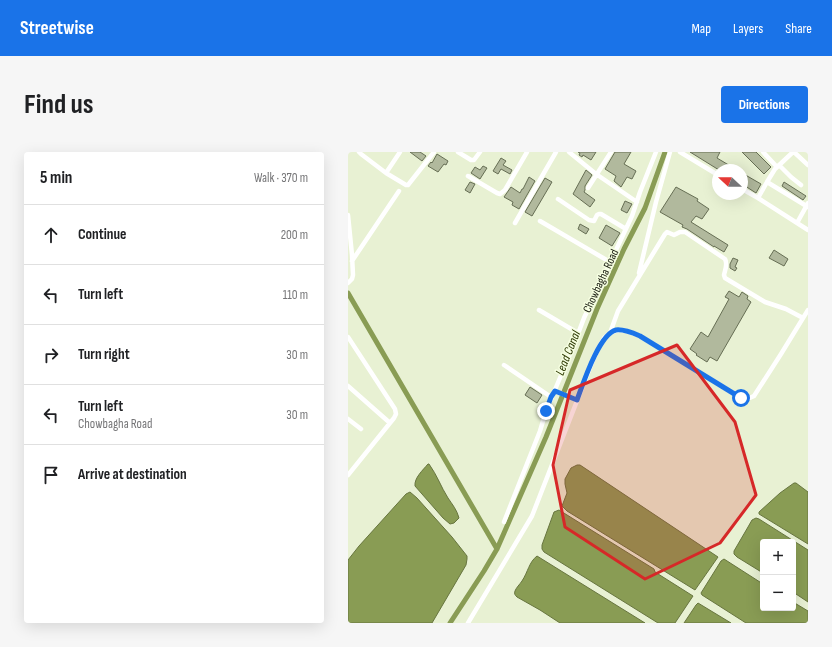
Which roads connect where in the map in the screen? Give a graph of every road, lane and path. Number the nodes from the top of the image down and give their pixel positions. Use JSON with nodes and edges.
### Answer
{"nodes":[{"id":1,"x":359,"y":152,"type":"edge"},
{"id":2,"x":400,"y":152,"type":"edge"},
{"id":3,"x":434,"y":152,"type":"edge"},
{"id":4,"x":458,"y":152,"type":"edge"},
{"id":5,"x":480,"y":152,"type":"edge"},
{"id":6,"x":527,"y":152,"type":"edge"},
{"id":7,"x":556,"y":152,"type":"edge"},
{"id":8,"x":611,"y":152,"type":"edge"},
{"id":9,"x":656,"y":152,"type":"edge"},
{"id":10,"x":670,"y":152,"type":"edge"},
{"id":11,"x":680,"y":152,"type":"edge"},
{"id":12,"x":763,"y":152,"type":"edge"},
{"id":13,"x":794,"y":152,"type":"edge"},
{"id":14,"x":573,"y":153,"type":"edge"},
{"id":15,"x":808,"y":165,"type":"edge"},
{"id":16,"x":778,"y":166,"type":"junction"},
{"id":17,"x":712,"y":171,"type":"edge"},
{"id":18,"x":386,"y":173,"type":"junction"},
{"id":19,"x":596,"y":174,"type":"junction"},
{"id":20,"x":468,"y":176,"type":"dead end"},
{"id":21,"x":767,"y":182,"type":"junction"},
{"id":22,"x":801,"y":185,"type":"dead end"},
{"id":23,"x":588,"y":188,"type":"dead end"},
{"id":24,"x":399,"y":190,"type":"dead end"},
{"id":25,"x":748,"y":192,"type":"edge"},
{"id":26,"x":758,"y":198,"type":"junction"},
{"id":27,"x":558,"y":199,"type":"dead end"},
{"id":28,"x":637,"y":202,"type":"junction"},
{"id":29,"x":807,"y":206,"type":"edge"},
{"id":30,"x":348,"y":215,"type":"edge"},
{"id":31,"x":540,"y":221,"type":"dead end"},
{"id":32,"x":515,"y":223,"type":"dead end"},
{"id":33,"x":797,"y":223,"type":"junction"},
{"id":34,"x":626,"y":230,"type":"junction"},
{"id":35,"x":808,"y":230,"type":"edge"},
{"id":36,"x":352,"y":261,"type":"junction"},
{"id":37,"x":610,"y":262,"type":"junction"},
{"id":38,"x":637,"y":279,"type":"junction"},
{"id":39,"x":349,"y":282,"type":"edge"},
{"id":40,"x":539,"y":310,"type":"dead end"},
{"id":41,"x":808,"y":310,"type":"edge"},
{"id":42,"x":803,"y":318,"type":"junction"},
{"id":43,"x":578,"y":333,"type":"junction"},
{"id":44,"x":610,"y":333,"type":"junction"},
{"id":45,"x":348,"y":336,"type":"edge"},
{"id":46,"x":504,"y":365,"type":"dead end"},
{"id":47,"x":348,"y":386,"type":"edge"},
{"id":48,"x":555,"y":391,"type":"junction"},
{"id":49,"x":551,"y":397,"type":"junction"},
{"id":50,"x":577,"y":400,"type":"junction"},
{"id":51,"x":348,"y":419,"type":"edge"},
{"id":52,"x":390,"y":422,"type":"junction"},
{"id":53,"x":361,"y":429,"type":"dead end"},
{"id":54,"x":348,"y":474,"type":"edge"},
{"id":55,"x":504,"y":522,"type":"dead end"},
{"id":56,"x":468,"y":623,"type":"edge"}],
"edges":[{"from":1,"to":18,"type":"street"},
{"from":2,"to":18,"type":"street"},
{"from":3,"to":18,"type":"street"},
{"from":4,"to":5,"type":"street"},
{"from":6,"to":20,"type":"street"},
{"from":7,"to":32,"type":"street"},
{"from":8,"to":19,"type":"street"},
{"from":9,"to":28,"type":"street","name":"Chowbagha Road"},
{"from":10,"to":38,"type":"street"},
{"from":11,"to":17,"type":"street"},
{"from":12,"to":16,"type":"street"},
{"from":13,"to":15,"type":"street"},
{"from":13,"to":16,"type":"street"},
{"from":14,"to":19,"type":"street"},
{"from":16,"to":21,"type":"street"},
{"from":16,"to":22,"type":"street"},
{"from":19,"to":23,"type":"street"},
{"from":19,"to":28,"type":"street"},
{"from":21,"to":26,"type":"street"},
{"from":21,"to":29,"type":"street"},
{"from":24,"to":36,"type":"street"},
{"from":25,"to":26,"type":"street"},
{"from":26,"to":33,"type":"street"},
{"from":27,"to":34,"type":"street"},
{"from":28,"to":34,"type":"street","name":"Chowbagha Road"},
{"from":29,"to":33,"type":"street"},
{"from":30,"to":36,"type":"street"},
{"from":31,"to":37,"type":"street"},
{"from":33,"to":35,"type":"street"},
{"from":34,"to":37,"type":"street","name":"Chowbagha Road"},
{"from":36,"to":39,"type":"street"},
{"from":37,"to":43,"type":"street","name":"Chowbagha Road"},
{"from":38,"to":42,"type":"street"},
{"from":38,"to":44,"type":"street"},
{"from":40,"to":43,"type":"street"},
{"from":41,"to":42,"type":"street"},
{"from":42,"to":44,"type":"street"},
{"from":43,"to":48,"type":"street","name":"Chowbagha Road"},
{"from":44,"to":50,"type":"street"},
{"from":45,"to":52,"type":"street"},
{"from":46,"to":49,"type":"street"},
{"from":47,"to":52,"type":"street"},
{"from":48,"to":49,"type":"street","name":"Chowbagha Road"},
{"from":48,"to":50,"type":"street"},
{"from":49,"to":55,"type":"street","name":"Chowbagha Road"},
{"from":50,"to":56,"type":"street"},
{"from":51,"to":53,"type":"street"},
{"from":52,"to":54,"type":"street"}]}
